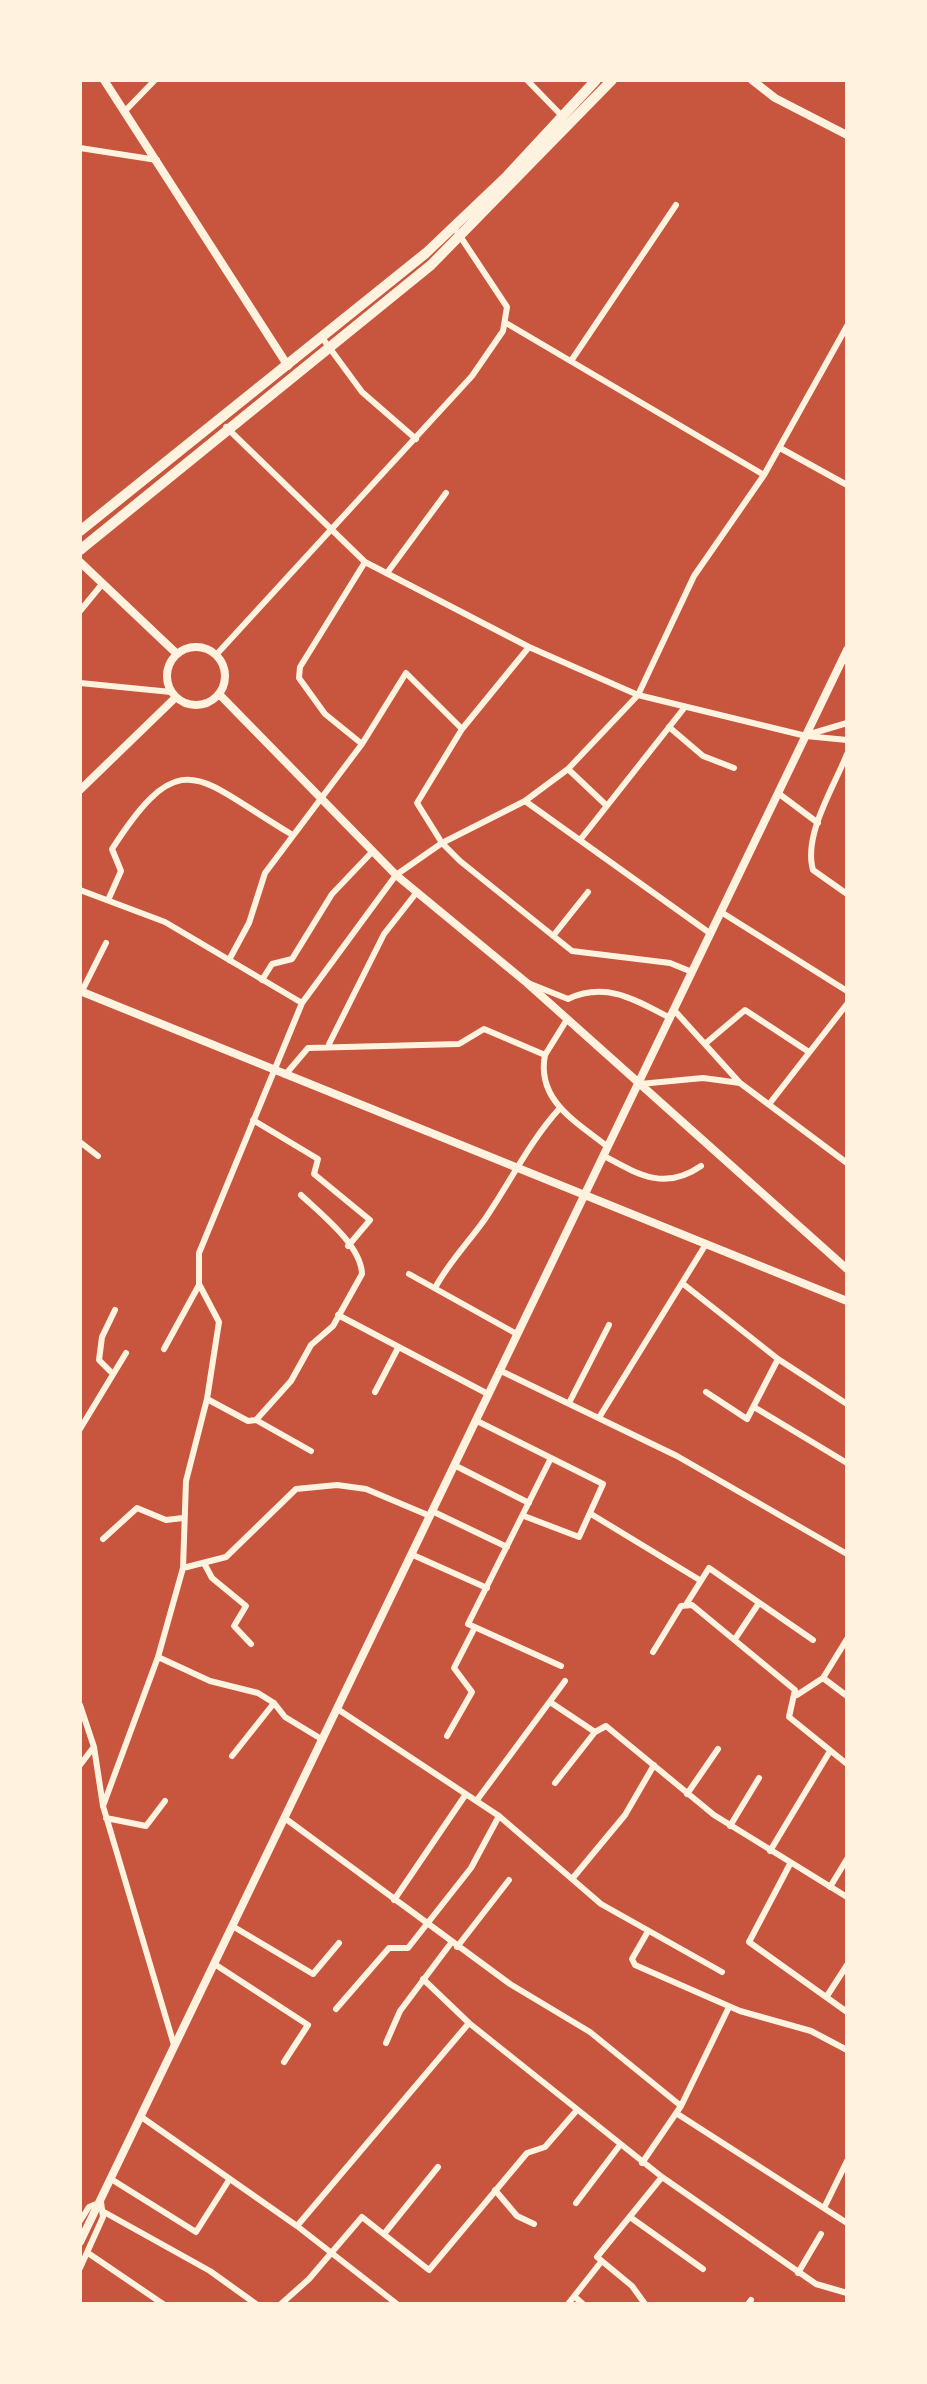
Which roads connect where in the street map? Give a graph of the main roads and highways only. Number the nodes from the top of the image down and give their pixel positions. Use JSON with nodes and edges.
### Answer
{"nodes":[{"id":1,"x":596,"y":80,"type":"edge"},
{"id":2,"x":612,"y":80,"type":"edge"},
{"id":3,"x":458,"y":232,"type":"junction"},
{"id":4,"x":327,"y":344,"type":"junction"},
{"id":5,"x":80,"y":530,"type":"edge"},
{"id":6,"x":80,"y":550,"type":"edge"}],
"edges":[{"from":1,"to":3,"type":"main road"},
{"from":2,"to":3,"type":"main road"},
{"from":3,"to":4,"type":"main road"},
{"from":4,"to":5,"type":"main road"},
{"from":4,"to":6,"type":"main road"}]}
